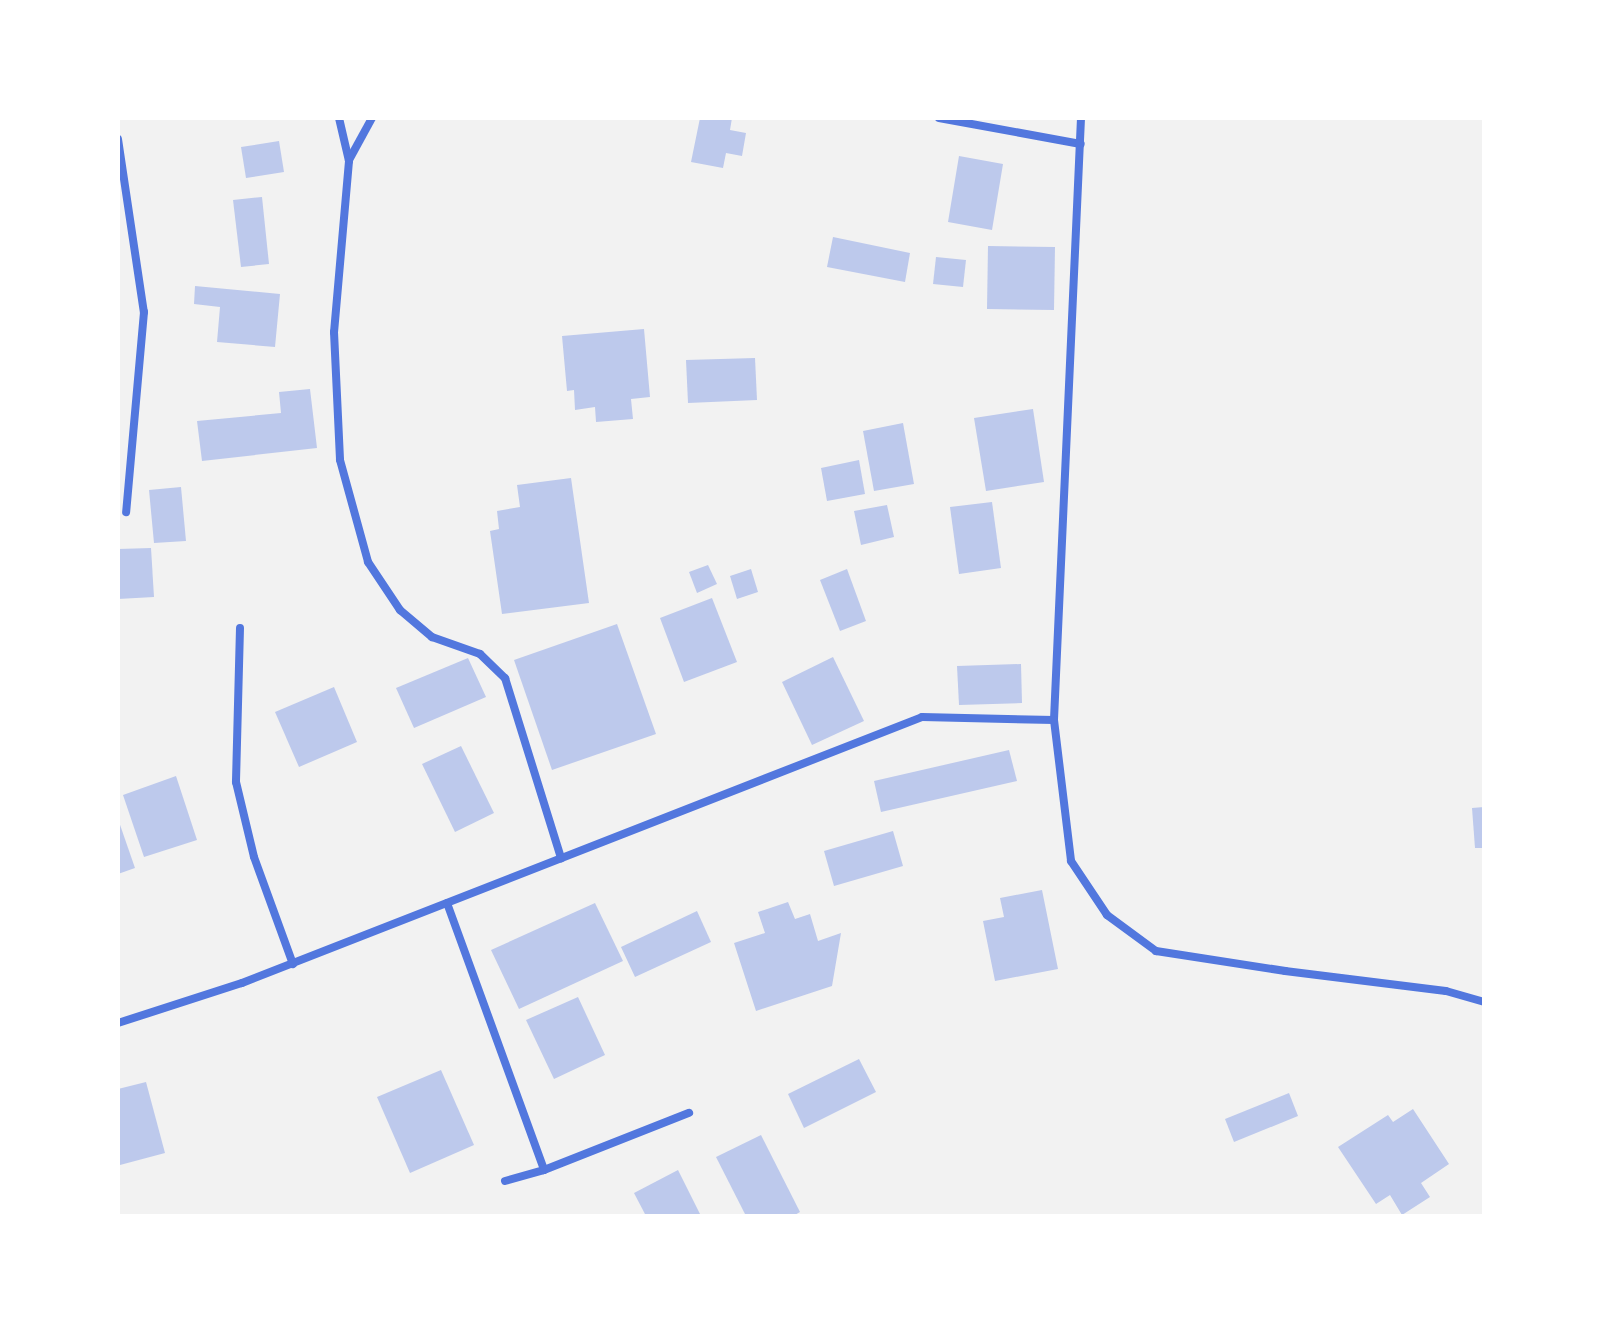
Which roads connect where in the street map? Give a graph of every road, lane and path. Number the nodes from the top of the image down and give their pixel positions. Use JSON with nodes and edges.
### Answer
{"nodes":[{"id":1,"x":339,"y":118,"type":"edge"},
{"id":2,"x":372,"y":118,"type":"edge"},
{"id":3,"x":939,"y":118,"type":"edge"},
{"id":4,"x":1081,"y":118,"type":"edge"},
{"id":5,"x":118,"y":139,"type":"edge"},
{"id":6,"x":1081,"y":144,"type":"junction"},
{"id":7,"x":349,"y":161,"type":"junction"},
{"id":8,"x":126,"y":512,"type":"dead end"},
{"id":9,"x":240,"y":628,"type":"dead end"},
{"id":10,"x":1054,"y":720,"type":"junction"},
{"id":11,"x":561,"y":858,"type":"junction"},
{"id":12,"x":447,"y":903,"type":"junction"},
{"id":13,"x":293,"y":964,"type":"junction"},
{"id":14,"x":1484,"y":1002,"type":"edge"},
{"id":15,"x":118,"y":1023,"type":"edge"},
{"id":16,"x":689,"y":1113,"type":"dead end"},
{"id":17,"x":544,"y":1170,"type":"junction"},
{"id":18,"x":505,"y":1181,"type":"dead end"}],
"edges":[{"from":1,"to":7,"type":"street"},
{"from":2,"to":7,"type":"street"},
{"from":3,"to":6,"type":"street"},
{"from":4,"to":6,"type":"street"},
{"from":5,"to":8,"type":"street"},
{"from":6,"to":10,"type":"street"},
{"from":7,"to":11,"type":"street"},
{"from":9,"to":13,"type":"street"},
{"from":10,"to":11,"type":"street"},
{"from":10,"to":14,"type":"street"},
{"from":11,"to":12,"type":"street"},
{"from":12,"to":13,"type":"street"},
{"from":12,"to":17,"type":"street"},
{"from":13,"to":15,"type":"street"},
{"from":16,"to":17,"type":"street"},
{"from":17,"to":18,"type":"street"}]}
